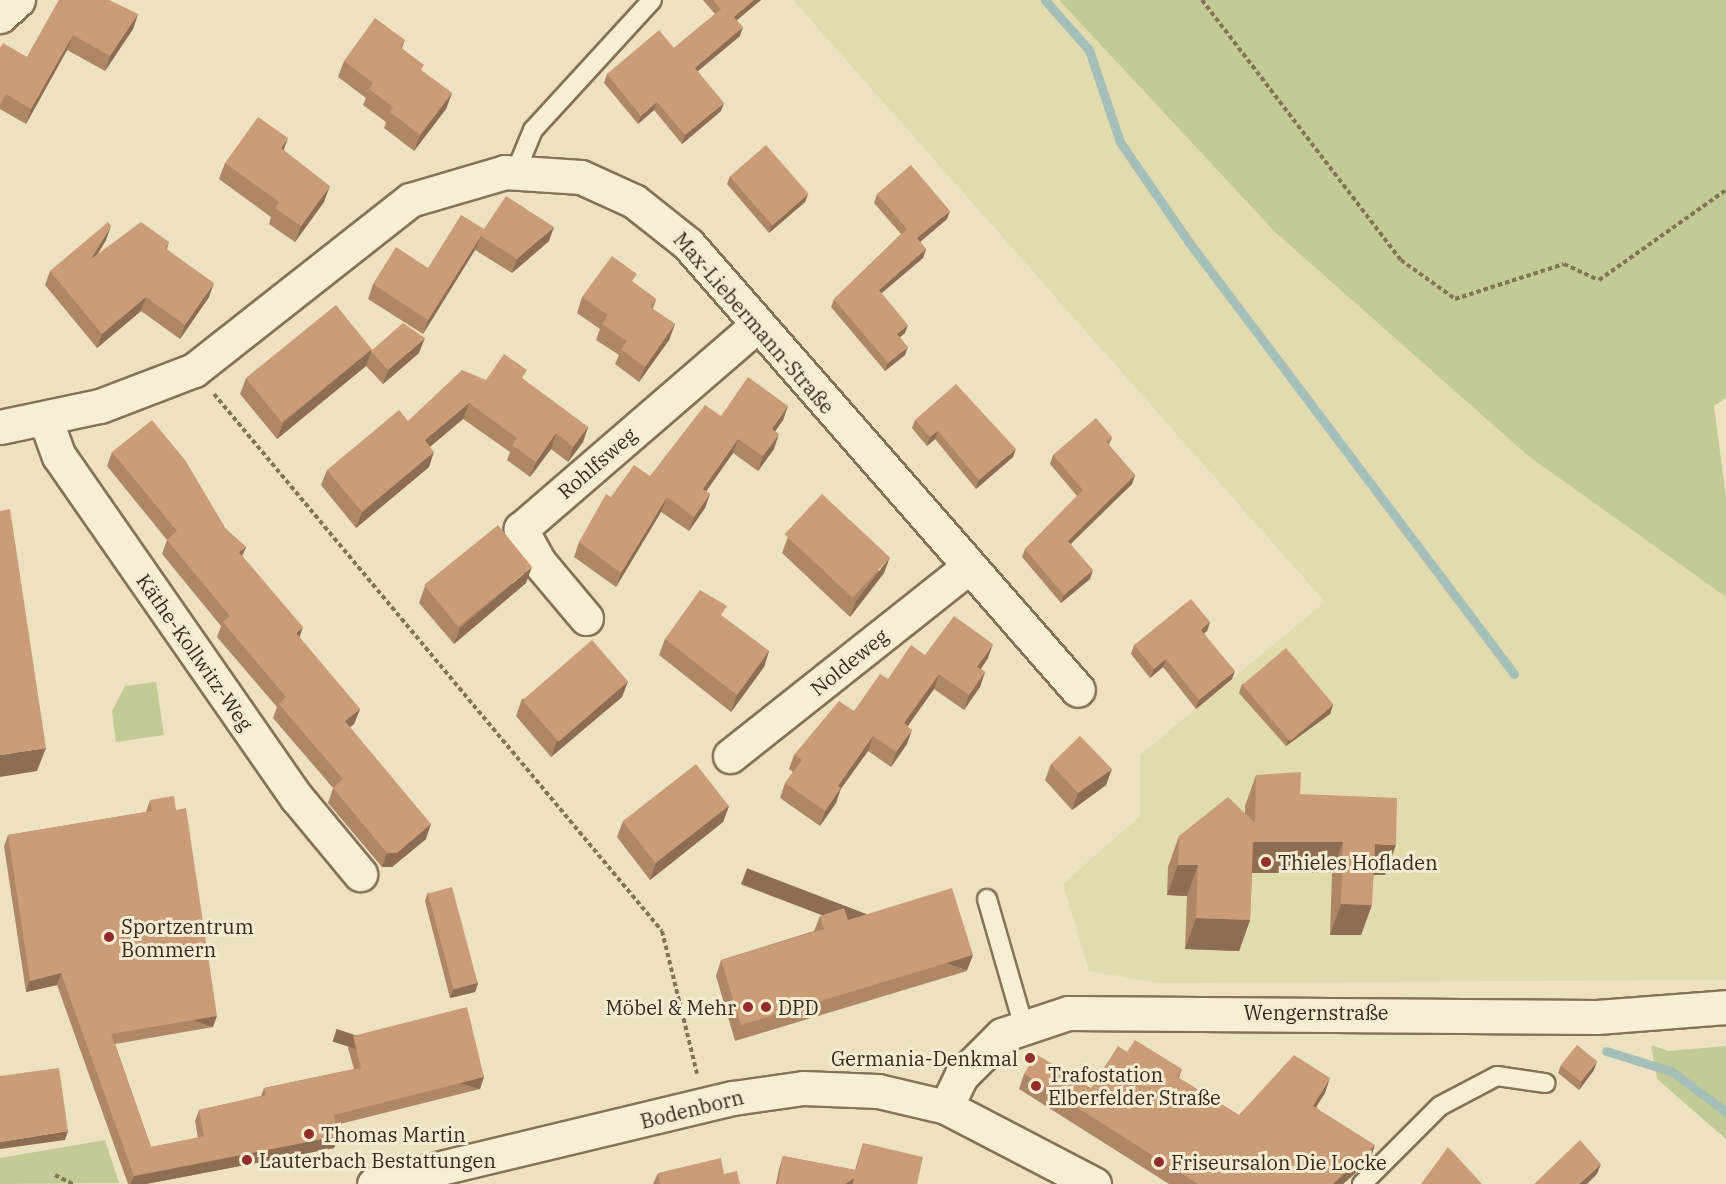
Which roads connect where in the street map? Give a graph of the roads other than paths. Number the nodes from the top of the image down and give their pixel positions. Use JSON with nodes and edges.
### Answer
{"nodes":[{"id":1,"x":18,"y":0,"type":"edge"},
{"id":2,"x":652,"y":0,"type":"edge"},
{"id":3,"x":0,"y":16,"type":"edge"},
{"id":4,"x":516,"y":171,"type":"junction"},
{"id":5,"x":757,"y":325,"type":"junction"},
{"id":6,"x":46,"y":421,"type":"junction"},
{"id":7,"x":0,"y":427,"type":"edge"},
{"id":8,"x":967,"y":568,"type":"junction"},
{"id":9,"x":586,"y":618,"type":"dead end"},
{"id":10,"x":1078,"y":690,"type":"dead end"},
{"id":11,"x":730,"y":756,"type":"dead end"},
{"id":12,"x":360,"y":874,"type":"dead end"},
{"id":13,"x":987,"y":899,"type":"dead end"},
{"id":14,"x":1726,"y":1007,"type":"edge"},
{"id":15,"x":1023,"y":1024,"type":"junction"},
{"id":16,"x":1545,"y":1083,"type":"dead end"},
{"id":17,"x":946,"y":1107,"type":"junction"},
{"id":18,"x":374,"y":1184,"type":"edge"},
{"id":19,"x":1094,"y":1184,"type":"edge"},
{"id":20,"x":1362,"y":1184,"type":"edge"}],
"edges":[{"from":1,"to":3,"type":"street"},
{"from":2,"to":4,"type":"lane"},
{"from":4,"to":5,"type":"street","name":"Max-Liebermann-Straße"},
{"from":4,"to":6,"type":"street","name":"Max-Liebermann-Straße"},
{"from":5,"to":8,"type":"street","name":"Max-Liebermann-Straße"},
{"from":5,"to":9,"type":"street","name":"Rohlfsweg"},
{"from":6,"to":7,"type":"street","name":"Max-Liebermann-Straße"},
{"from":6,"to":12,"type":"street","name":"Käthe-Kollwitz-Weg"},
{"from":8,"to":10,"type":"street","name":"Max-Liebermann-Straße"},
{"from":8,"to":11,"type":"street","name":"Noldeweg"},
{"from":13,"to":15,"type":"lane"},
{"from":14,"to":15,"type":"street","name":"Wengernstraße"},
{"from":15,"to":17,"type":"street","name":"Wengernstraße"},
{"from":16,"to":20,"type":"lane"},
{"from":17,"to":18,"type":"street","name":"Bodenborn"},
{"from":17,"to":19,"type":"street","name":"Bodenborn"}]}
